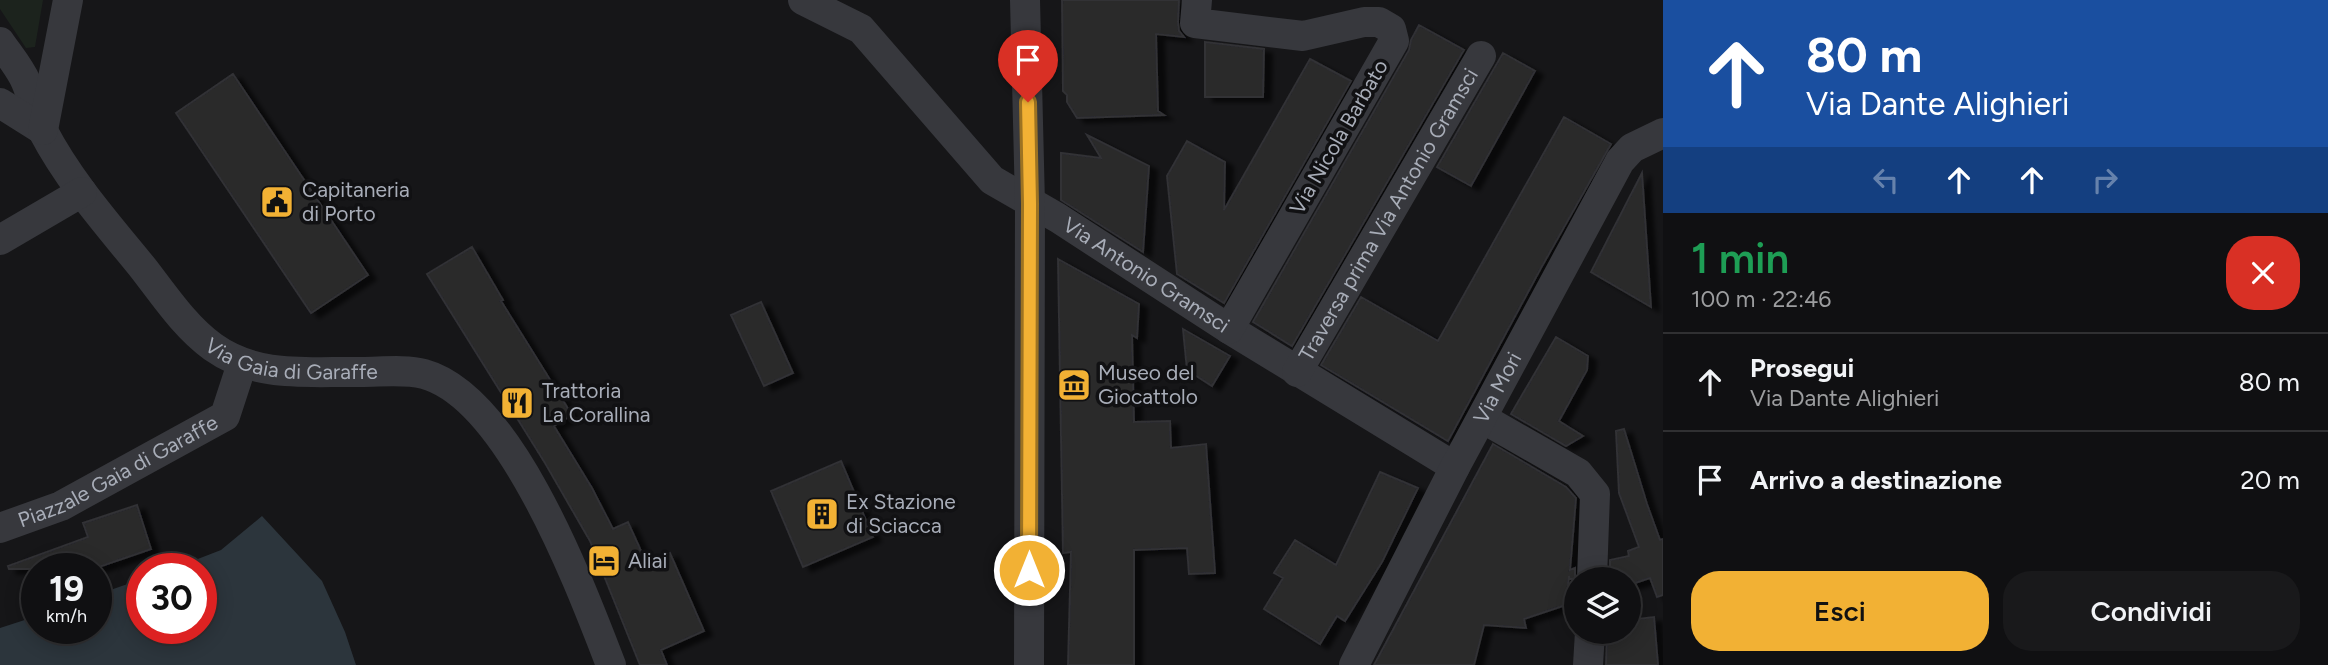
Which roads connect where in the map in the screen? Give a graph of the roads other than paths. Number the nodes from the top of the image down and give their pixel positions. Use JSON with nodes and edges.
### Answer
{"nodes":[{"id":1,"x":68,"y":0,"type":"edge"},
{"id":2,"x":803,"y":0,"type":"edge"},
{"id":3,"x":1025,"y":0,"type":"edge"},
{"id":4,"x":1197,"y":0,"type":"edge"},
{"id":5,"x":0,"y":42,"type":"edge"},
{"id":6,"x":1481,"y":57,"type":"dead end"},
{"id":7,"x":0,"y":103,"type":"edge"},
{"id":8,"x":43,"y":130,"type":"junction"},
{"id":9,"x":1663,"y":133,"type":"edge"},
{"id":10,"x":82,"y":192,"type":"junction"},
{"id":11,"x":1030,"y":204,"type":"junction"},
{"id":12,"x":0,"y":240,"type":"edge"},
{"id":13,"x":1228,"y":329,"type":"junction"},
{"id":14,"x":242,"y":364,"type":"junction"},
{"id":15,"x":1297,"y":372,"type":"junction"},
{"id":16,"x":1482,"y":418,"type":"junction"},
{"id":17,"x":1455,"y":467,"type":"junction"},
{"id":18,"x":0,"y":528,"type":"edge"},
{"id":19,"x":1592,"y":567,"type":"edge"},
{"id":20,"x":1589,"y":644,"type":"edge"},
{"id":21,"x":611,"y":665,"type":"edge"},
{"id":22,"x":1028,"y":665,"type":"edge"},
{"id":23,"x":1354,"y":665,"type":"edge"},
{"id":24,"x":1588,"y":665,"type":"edge"}],
"edges":[{"from":1,"to":8,"type":"street"},
{"from":2,"to":11,"type":"street","name":"Via Antonio Gramsci"},
{"from":3,"to":11,"type":"street"},
{"from":4,"to":13,"type":"street","name":"Via Nicola Barbato"},
{"from":5,"to":8,"type":"street"},
{"from":6,"to":15,"type":"street","name":"Traversa prima Via Antonio Gramsci"},
{"from":7,"to":8,"type":"street"},
{"from":8,"to":10,"type":"street","name":"Via Gaia di Garaffe"},
{"from":9,"to":16,"type":"street","name":"Via Mori"},
{"from":10,"to":12,"type":"street"},
{"from":10,"to":14,"type":"street","name":"Via Gaia di Garaffe"},
{"from":11,"to":13,"type":"street","name":"Via Antonio Gramsci"},
{"from":11,"to":22,"type":"street"},
{"from":13,"to":15,"type":"street","name":"Via Antonio Gramsci"},
{"from":14,"to":18,"type":"street","name":"Piazzale Gaia di Garaffe"},
{"from":14,"to":21,"type":"street","name":"Via Gaia di Garaffe"},
{"from":15,"to":17,"type":"street","name":"Via Antonio Gramsci"},
{"from":16,"to":17,"type":"street","name":"Via Mori"},
{"from":16,"to":19,"type":"street"},
{"from":17,"to":23,"type":"street","name":"Via Mori"},
{"from":20,"to":24,"type":"street"}]}
